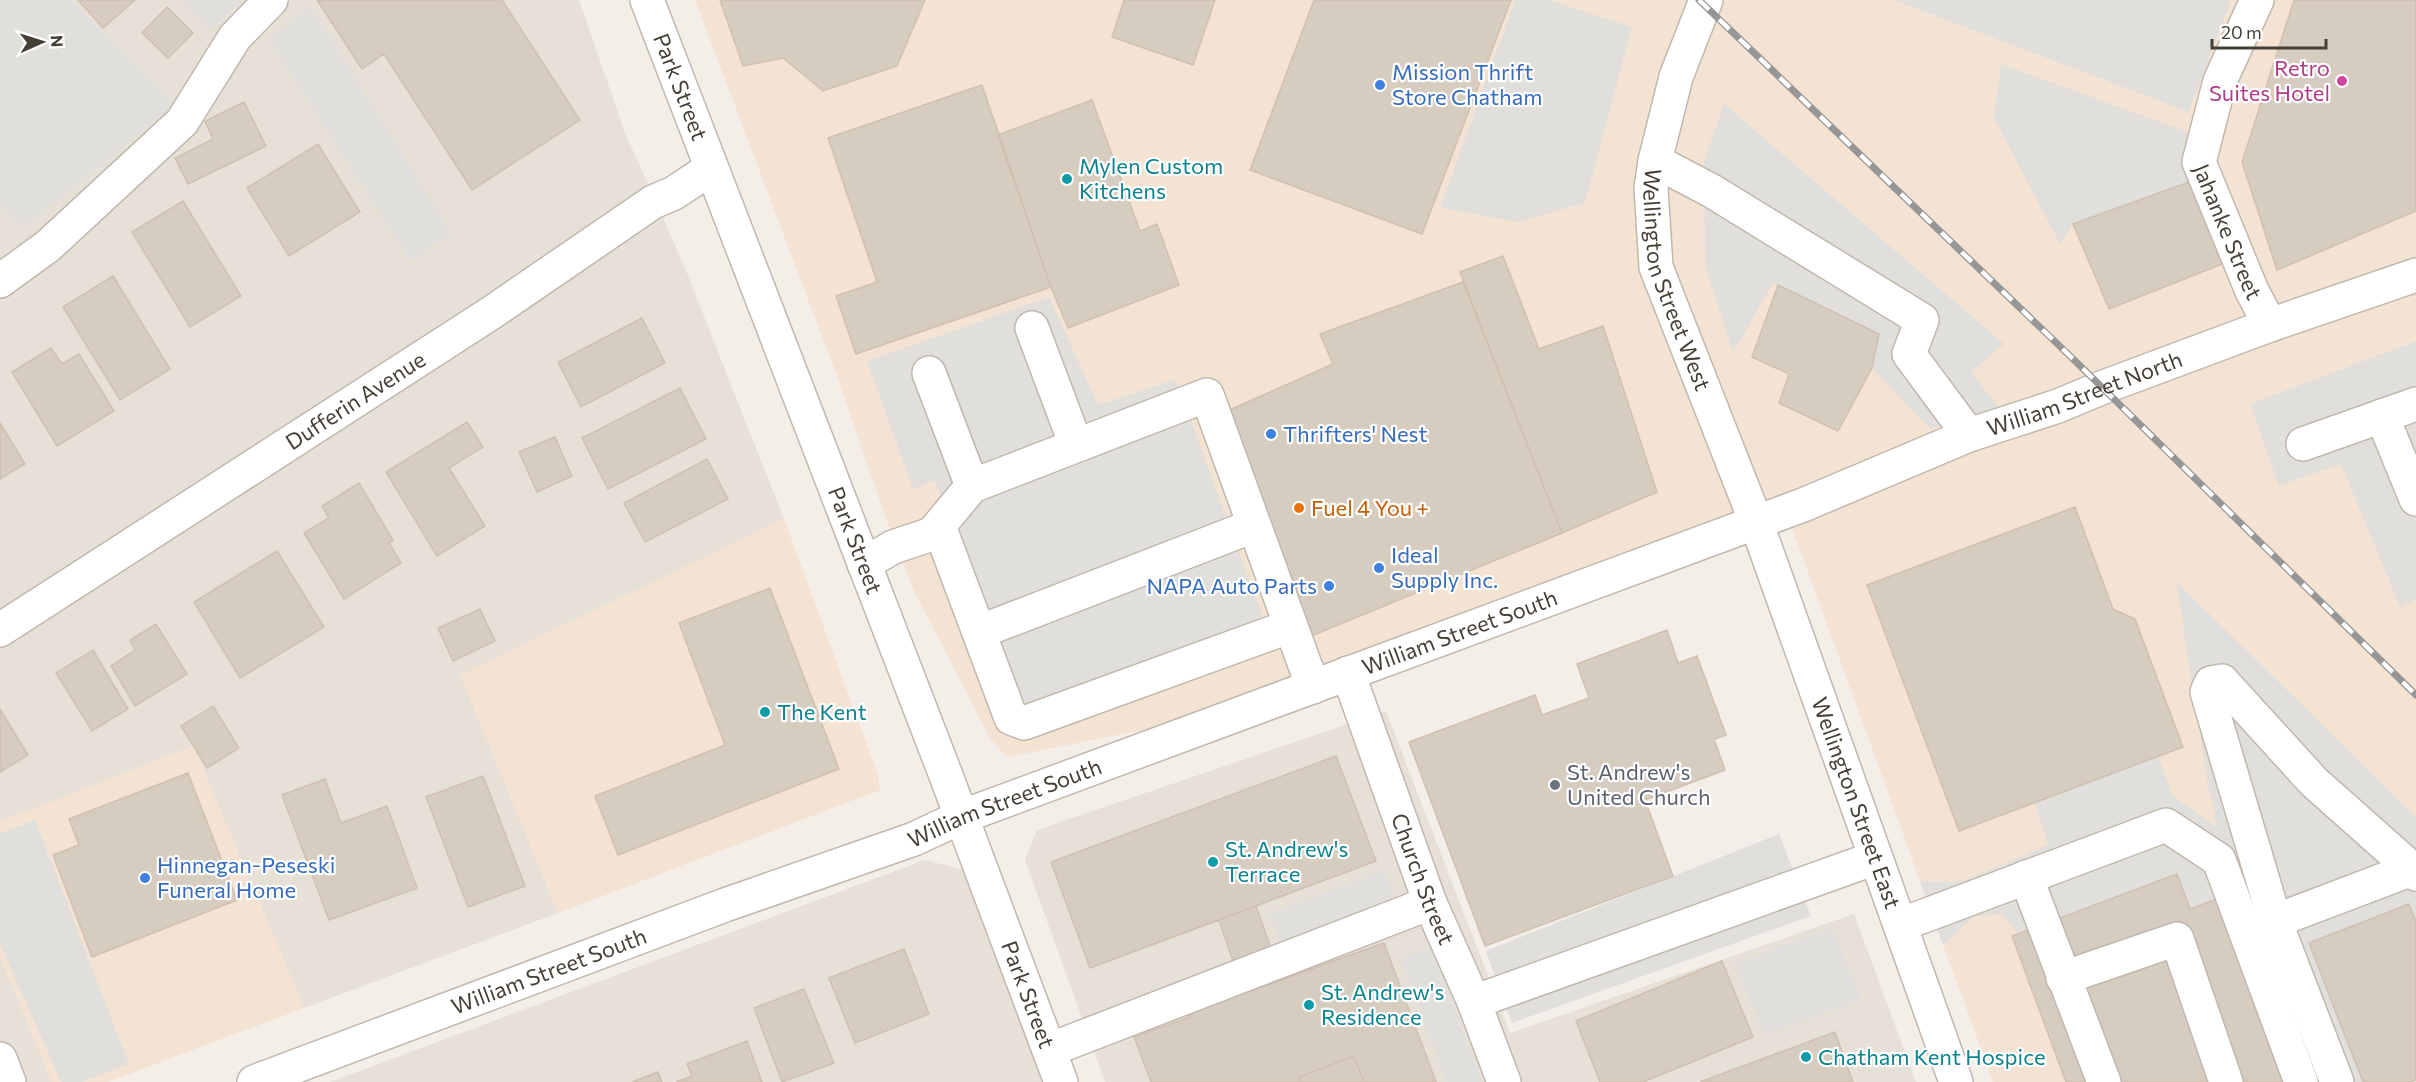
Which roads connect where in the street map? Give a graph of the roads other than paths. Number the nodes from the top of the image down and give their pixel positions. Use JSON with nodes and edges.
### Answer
{"nodes":[{"id":1,"x":271,"y":0,"type":"edge"},
{"id":2,"x":646,"y":0,"type":"edge"},
{"id":3,"x":1706,"y":0,"type":"edge"},
{"id":4,"x":2257,"y":0,"type":"edge"},
{"id":5,"x":1655,"y":160,"type":"junction"},
{"id":6,"x":710,"y":169,"type":"junction"},
{"id":7,"x":2416,"y":275,"type":"edge"},
{"id":8,"x":0,"y":281,"type":"edge"},
{"id":9,"x":2270,"y":325,"type":"junction"},
{"id":10,"x":1032,"y":328,"type":"dead end"},
{"id":11,"x":929,"y":373,"type":"dead end"},
{"id":12,"x":2416,"y":404,"type":"edge"},
{"id":13,"x":2382,"y":416,"type":"junction"},
{"id":14,"x":1969,"y":435,"type":"junction"},
{"id":15,"x":2303,"y":444,"type":"dead end"},
{"id":16,"x":1076,"y":445,"type":"junction"},
{"id":17,"x":972,"y":486,"type":"junction"},
{"id":18,"x":2416,"y":499,"type":"edge"},
{"id":19,"x":1756,"y":522,"type":"junction"},
{"id":20,"x":939,"y":526,"type":"junction"},
{"id":21,"x":1253,"y":526,"type":"junction"},
{"id":22,"x":864,"y":564,"type":"junction"},
{"id":23,"x":1292,"y":626,"type":"junction"},
{"id":24,"x":0,"y":630,"type":"edge"},
{"id":25,"x":980,"y":632,"type":"junction"},
{"id":26,"x":1348,"y":673,"type":"junction"},
{"id":27,"x":1313,"y":687,"type":"junction"},
{"id":28,"x":961,"y":818,"type":"junction"},
{"id":29,"x":1875,"y":858,"type":"junction"},
{"id":30,"x":2414,"y":871,"type":"edge"},
{"id":31,"x":2026,"y":877,"type":"junction"},
{"id":32,"x":1430,"y":903,"type":"junction"},
{"id":33,"x":2275,"y":921,"type":"junction"},
{"id":34,"x":1900,"y":925,"type":"junction"},
{"id":35,"x":2063,"y":978,"type":"junction"},
{"id":36,"x":1474,"y":1002,"type":"junction"},
{"id":37,"x":1049,"y":1050,"type":"junction"},
{"id":38,"x":0,"y":1059,"type":"edge"},
{"id":39,"x":314,"y":1072,"type":"edge"},
{"id":40,"x":9,"y":1082,"type":"edge"},
{"id":41,"x":254,"y":1082,"type":"edge"},
{"id":42,"x":1061,"y":1082,"type":"edge"},
{"id":43,"x":1504,"y":1082,"type":"edge"},
{"id":44,"x":1956,"y":1082,"type":"edge"},
{"id":45,"x":2104,"y":1082,"type":"edge"},
{"id":46,"x":2226,"y":1082,"type":"edge"},
{"id":47,"x":2301,"y":1082,"type":"edge"},
{"id":48,"x":2337,"y":1082,"type":"edge"}],
"edges":[{"from":1,"to":8,"type":"street"},
{"from":2,"to":6,"type":"street","name":"Park Street"},
{"from":3,"to":5,"type":"street","name":"Wellington Street West"},
{"from":4,"to":9,"type":"street","name":"Jahanke Street"},
{"from":5,"to":14,"type":"street"},
{"from":5,"to":19,"type":"street","name":"Wellington Street West"},
{"from":6,"to":22,"type":"street","name":"Park Street"},
{"from":6,"to":24,"type":"street","name":"Dufferin Avenue"},
{"from":7,"to":9,"type":"street","name":"William Street North"},
{"from":9,"to":14,"type":"street","name":"William Street North"},
{"from":10,"to":16,"type":"street"},
{"from":11,"to":17,"type":"street"},
{"from":12,"to":13,"type":"street"},
{"from":13,"to":15,"type":"street"},
{"from":13,"to":18,"type":"street"},
{"from":14,"to":19,"type":"street","name":"William Street North"},
{"from":16,"to":17,"type":"street"},
{"from":16,"to":21,"type":"street"},
{"from":17,"to":20,"type":"street"},
{"from":19,"to":26,"type":"street","name":"William Street South"},
{"from":19,"to":29,"type":"street","name":"Wellington Street East"},
{"from":20,"to":22,"type":"street"},
{"from":20,"to":25,"type":"street"},
{"from":21,"to":23,"type":"street"},
{"from":21,"to":25,"type":"street"},
{"from":22,"to":28,"type":"street","name":"Park Street"},
{"from":23,"to":25,"type":"street"},
{"from":23,"to":27,"type":"street"},
{"from":26,"to":27,"type":"street","name":"William Street South"},
{"from":26,"to":32,"type":"street","name":"Church Street"},
{"from":27,"to":28,"type":"street","name":"William Street South"},
{"from":28,"to":37,"type":"street","name":"Park Street"},
{"from":28,"to":39,"type":"street","name":"William Street South"},
{"from":29,"to":34,"type":"street","name":"Wellington Street East"},
{"from":29,"to":36,"type":"street"},
{"from":30,"to":33,"type":"street"},
{"from":30,"to":33,"type":"street"},
{"from":31,"to":34,"type":"street"},
{"from":31,"to":35,"type":"street"},
{"from":31,"to":47,"type":"street"},
{"from":32,"to":36,"type":"street","name":"Church Street"},
{"from":32,"to":37,"type":"street"},
{"from":33,"to":48,"type":"street"},
{"from":34,"to":44,"type":"street","name":"Wellington Street East"},
{"from":35,"to":45,"type":"street"},
{"from":35,"to":46,"type":"street"},
{"from":36,"to":43,"type":"street","name":"Church Street"},
{"from":37,"to":42,"type":"street","name":"Park Street"},
{"from":38,"to":40,"type":"street"},
{"from":39,"to":41,"type":"street","name":"William Street South"}]}
